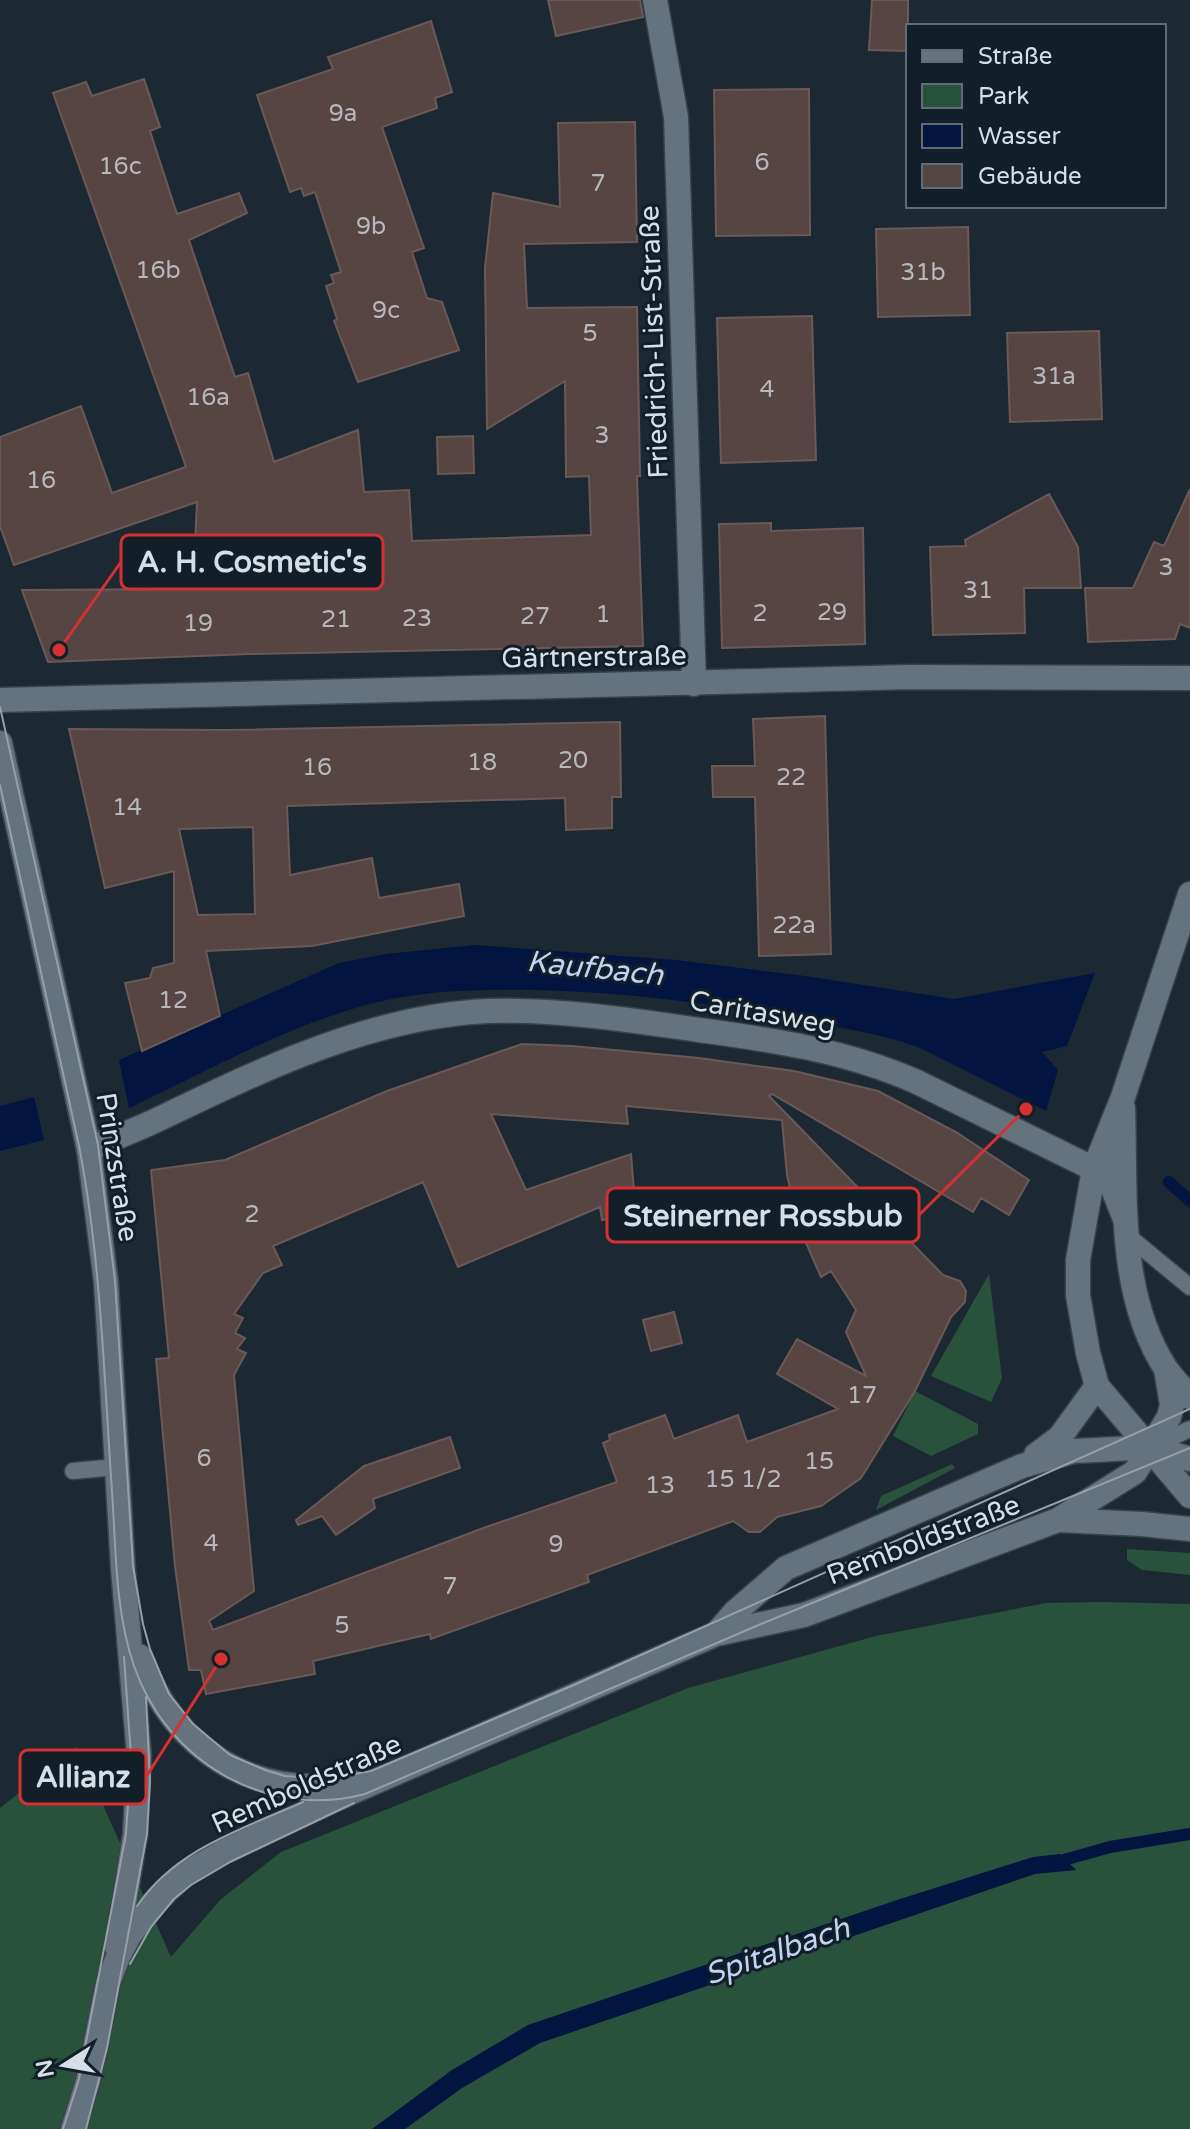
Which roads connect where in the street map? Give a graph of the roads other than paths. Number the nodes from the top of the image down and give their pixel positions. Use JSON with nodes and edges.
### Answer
{"nodes":[{"id":1,"x":655,"y":0,"type":"edge"},
{"id":2,"x":1190,"y":678,"type":"edge"},
{"id":3,"x":694,"y":684,"type":"junction"},
{"id":4,"x":0,"y":700,"type":"edge"},
{"id":5,"x":0,"y":743,"type":"edge"},
{"id":6,"x":1190,"y":894,"type":"edge"},
{"id":7,"x":1123,"y":1097,"type":"junction"},
{"id":8,"x":89,"y":1150,"type":"junction"},
{"id":9,"x":1094,"y":1169,"type":"junction"},
{"id":10,"x":1127,"y":1235,"type":"junction"},
{"id":11,"x":1190,"y":1287,"type":"edge"},
{"id":12,"x":1166,"y":1369,"type":"junction"},
{"id":13,"x":1097,"y":1386,"type":"junction"},
{"id":14,"x":1190,"y":1397,"type":"edge"},
{"id":15,"x":1190,"y":1429,"type":"edge"},
{"id":16,"x":1150,"y":1447,"type":"junction"},
{"id":17,"x":1190,"y":1459,"type":"edge"},
{"id":18,"x":1022,"y":1466,"type":"junction"},
{"id":19,"x":116,"y":1467,"type":"junction"},
{"id":20,"x":73,"y":1471,"type":"dead end"},
{"id":21,"x":1190,"y":1496,"type":"edge"},
{"id":22,"x":1058,"y":1520,"type":"junction"},
{"id":23,"x":1190,"y":1529,"type":"edge"},
{"id":24,"x":127,"y":1607,"type":"junction"},
{"id":25,"x":716,"y":1634,"type":"junction"},
{"id":26,"x":389,"y":1777,"type":"junction"},
{"id":27,"x":108,"y":1983,"type":"junction"},
{"id":28,"x":73,"y":2129,"type":"edge"}],
"edges":[{"from":1,"to":3,"type":"street","name":"Friedrich-List-Straße"},
{"from":2,"to":3,"type":"street","name":"Gärtnerstraße"},
{"from":3,"to":4,"type":"street","name":"Gärtnerstraße"},
{"from":5,"to":8,"type":"street","name":"Prinzstraße"},
{"from":6,"to":7,"type":"street"},
{"from":7,"to":9,"type":"street"},
{"from":7,"to":10,"type":"street"},
{"from":8,"to":9,"type":"street","name":"Caritasweg"},
{"from":8,"to":19,"type":"street","name":"Prinzstraße"},
{"from":9,"to":13,"type":"street"},
{"from":10,"to":11,"type":"lane"},
{"from":10,"to":12,"type":"street"},
{"from":12,"to":14,"type":"street"},
{"from":12,"to":16,"type":"street","name":"Remboldstraße"},
{"from":13,"to":16,"type":"street"},
{"from":13,"to":18,"type":"street","name":"Remboldstraße"},
{"from":15,"to":16,"type":"lane"},
{"from":16,"to":17,"type":"street","name":"Remboldstraße"},
{"from":16,"to":18,"type":"street","name":"Remboldstraße"},
{"from":16,"to":21,"type":"street"},
{"from":16,"to":22,"type":"street","name":"Remboldstraße"},
{"from":18,"to":25,"type":"street","name":"Remboldstraße"},
{"from":19,"to":20,"type":"lane"},
{"from":19,"to":24,"type":"street","name":"Prinzstraße"},
{"from":22,"to":23,"type":"street","name":"Remboldstraße"},
{"from":22,"to":25,"type":"street","name":"Remboldstraße"},
{"from":24,"to":26,"type":"street","name":"Prinzstraße"},
{"from":24,"to":27,"type":"street","name":"Prinzstraße"},
{"from":25,"to":26,"type":"street","name":"Remboldstraße"},
{"from":26,"to":27,"type":"street","name":"Remboldstraße"},
{"from":27,"to":28,"type":"street","name":"Remboldstraße"}]}
